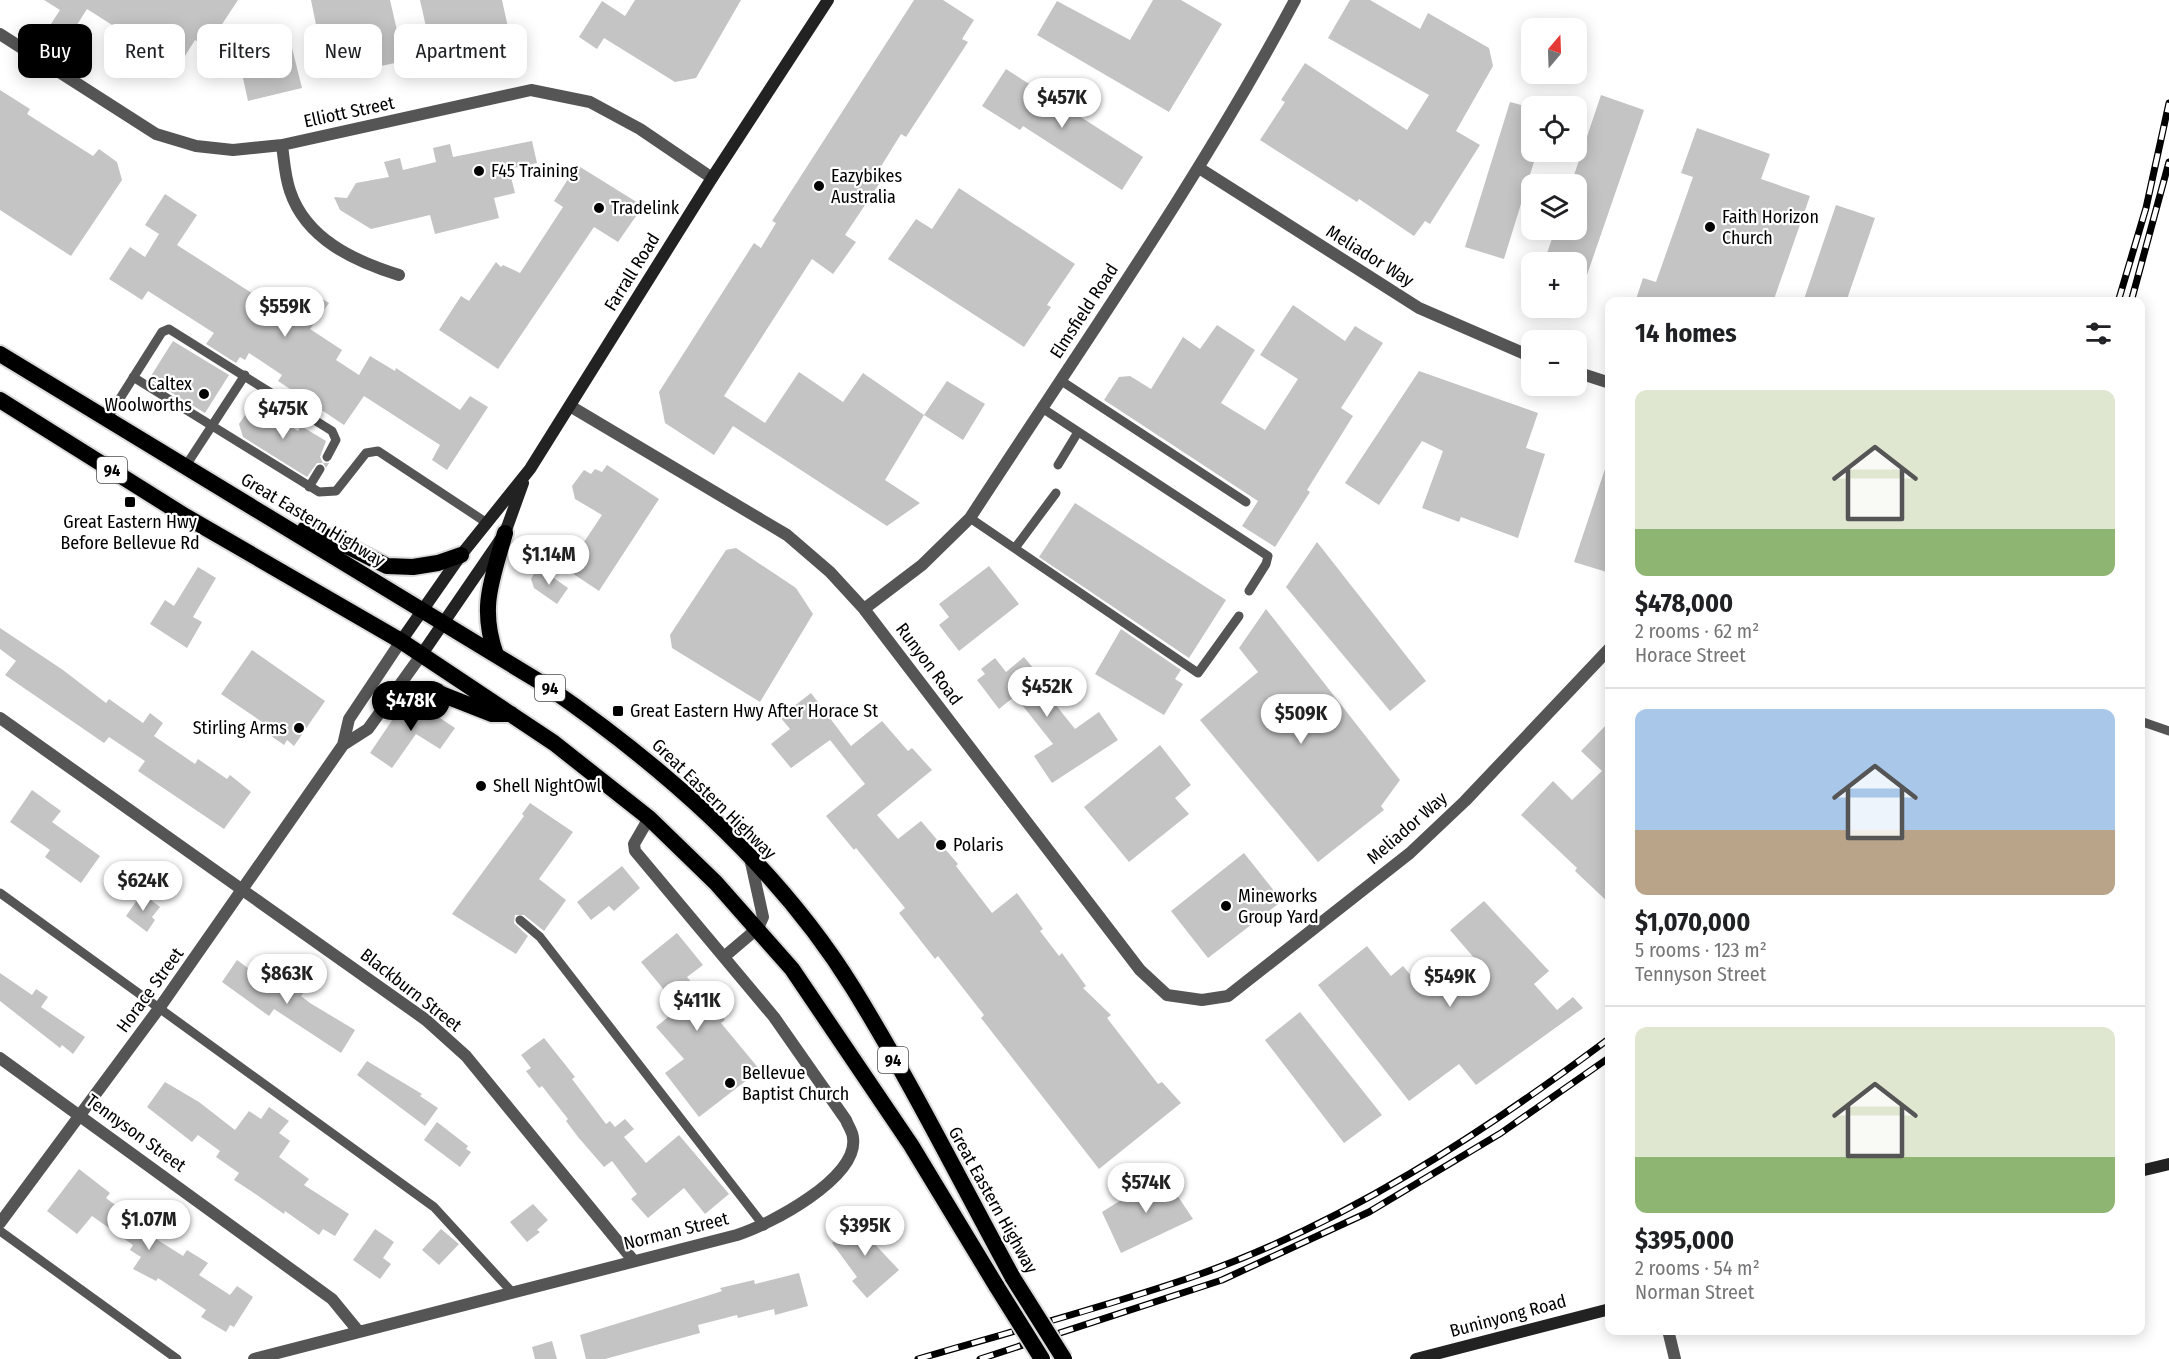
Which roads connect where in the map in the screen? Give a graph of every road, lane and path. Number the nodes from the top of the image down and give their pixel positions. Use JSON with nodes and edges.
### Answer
{"nodes":[{"id":1,"x":828,"y":0,"type":"edge"},
{"id":2,"x":1295,"y":0,"type":"edge"},
{"id":3,"x":0,"y":34,"type":"edge"},
{"id":4,"x":282,"y":145,"type":"junction"},
{"id":5,"x":1199,"y":168,"type":"junction"},
{"id":6,"x":712,"y":178,"type":"junction"},
{"id":7,"x":399,"y":275,"type":"dead end"},
{"id":8,"x":1521,"y":352,"type":"edge"},
{"id":9,"x":0,"y":354,"type":"edge"},
{"id":10,"x":245,"y":375,"type":"junction"},
{"id":11,"x":1587,"y":376,"type":"edge"},
{"id":12,"x":133,"y":377,"type":"junction"},
{"id":13,"x":1060,"y":380,"type":"junction"},
{"id":14,"x":1605,"y":381,"type":"edge"},
{"id":15,"x":0,"y":400,"type":"edge"},
{"id":16,"x":570,"y":406,"type":"junction"},
{"id":17,"x":1042,"y":408,"type":"junction"},
{"id":18,"x":107,"y":419,"type":"junction"},
{"id":19,"x":211,"y":427,"type":"junction"},
{"id":20,"x":1078,"y":432,"type":"junction"},
{"id":21,"x":327,"y":457,"type":"dead end"},
{"id":22,"x":1058,"y":465,"type":"dead end"},
{"id":23,"x":185,"y":467,"type":"junction"},
{"id":24,"x":320,"y":469,"type":"dead end"},
{"id":25,"x":526,"y":473,"type":"junction"},
{"id":26,"x":309,"y":487,"type":"junction"},
{"id":27,"x":1056,"y":493,"type":"dead end"},
{"id":28,"x":1246,"y":502,"type":"dead end"},
{"id":29,"x":970,"y":518,"type":"junction"},
{"id":30,"x":275,"y":519,"type":"junction"},
{"id":31,"x":487,"y":523,"type":"junction"},
{"id":32,"x":505,"y":534,"type":"junction"},
{"id":33,"x":1015,"y":548,"type":"junction"},
{"id":34,"x":461,"y":555,"type":"junction"},
{"id":35,"x":1250,"y":591,"type":"dead end"},
{"id":36,"x":422,"y":609,"type":"junction"},
{"id":37,"x":864,"y":609,"type":"junction"},
{"id":38,"x":1239,"y":616,"type":"dead end"},
{"id":39,"x":442,"y":622,"type":"junction"},
{"id":40,"x":401,"y":641,"type":"junction"},
{"id":41,"x":1605,"y":653,"type":"edge"},
{"id":42,"x":422,"y":654,"type":"junction"},
{"id":43,"x":496,"y":655,"type":"junction"},
{"id":44,"x":394,"y":691,"type":"junction"},
{"id":45,"x":512,"y":714,"type":"junction"},
{"id":46,"x":0,"y":718,"type":"edge"},
{"id":47,"x":2145,"y":723,"type":"edge"},
{"id":48,"x":2169,"y":731,"type":"edge"},
{"id":49,"x":344,"y":745,"type":"junction"},
{"id":50,"x":649,"y":818,"type":"junction"},
{"id":51,"x":750,"y":858,"type":"junction"},
{"id":52,"x":244,"y":889,"type":"junction"},
{"id":53,"x":0,"y":893,"type":"edge"},
{"id":54,"x":520,"y":920,"type":"dead end"},
{"id":55,"x":758,"y":928,"type":"junction"},
{"id":56,"x":725,"y":956,"type":"junction"},
{"id":57,"x":1202,"y":1000,"type":"joint"},
{"id":58,"x":160,"y":1007,"type":"junction"},
{"id":59,"x":0,"y":1058,"type":"edge"},
{"id":60,"x":81,"y":1115,"type":"junction"},
{"id":61,"x":2169,"y":1164,"type":"edge"},
{"id":62,"x":2145,"y":1170,"type":"edge"},
{"id":63,"x":0,"y":1223,"type":"edge"},
{"id":64,"x":764,"y":1226,"type":"junction"},
{"id":65,"x":0,"y":1231,"type":"edge"},
{"id":66,"x":633,"y":1260,"type":"junction"},
{"id":67,"x":511,"y":1291,"type":"junction"},
{"id":68,"x":1605,"y":1310,"type":"edge"},
{"id":69,"x":358,"y":1332,"type":"junction"},
{"id":70,"x":1669,"y":1335,"type":"edge"},
{"id":71,"x":177,"y":1359,"type":"edge"},
{"id":72,"x":254,"y":1359,"type":"edge"},
{"id":73,"x":1042,"y":1359,"type":"edge"},
{"id":74,"x":1064,"y":1359,"type":"edge"},
{"id":75,"x":1416,"y":1359,"type":"edge"},
{"id":76,"x":1675,"y":1359,"type":"edge"}],
"edges":[{"from":1,"to":6,"type":"main road","name":"Farrall Road"},
{"from":2,"to":5,"type":"street","name":"Elmsfield Road"},
{"from":3,"to":4,"type":"street","name":"Elliott Street"},
{"from":4,"to":6,"type":"street","name":"Elliott Street"},
{"from":4,"to":7,"type":"street"},
{"from":5,"to":8,"type":"street","name":"Meliador Way"},
{"from":5,"to":13,"type":"street","name":"Elmsfield Road"},
{"from":6,"to":16,"type":"main road","name":"Farrall Road"},
{"from":9,"to":18,"type":"highway","name":"Great Eastern Highway","number":"94"},
{"from":10,"to":12,"type":"lane"},
{"from":10,"to":19,"type":"lane"},
{"from":10,"to":21,"type":"lane"},
{"from":11,"to":14,"type":"street"},
{"from":12,"to":18,"type":"lane"},
{"from":12,"to":19,"type":"lane"},
{"from":13,"to":17,"type":"street","name":"Elmsfield Road"},
{"from":13,"to":28,"type":"lane"},
{"from":15,"to":40,"type":"highway","number":"94"},
{"from":16,"to":25,"type":"main road","name":"Farrall Road"},
{"from":16,"to":37,"type":"street","name":"Runyon Road"},
{"from":17,"to":20,"type":"lane"},
{"from":17,"to":29,"type":"street","name":"Elmsfield Road"},
{"from":18,"to":23,"type":"highway","name":"Great Eastern Highway","number":"94"},
{"from":19,"to":23,"type":"lane"},
{"from":19,"to":26,"type":"lane"},
{"from":20,"to":22,"type":"lane"},
{"from":20,"to":35,"type":"lane"},
{"from":23,"to":30,"type":"highway","name":"Great Eastern Highway","number":"94"},
{"from":24,"to":26,"type":"lane"},
{"from":25,"to":31,"type":"main road","name":"Farrall Road"},
{"from":25,"to":32,"type":"main road","name":"Farrall Road"},
{"from":26,"to":31,"type":"lane"},
{"from":27,"to":33,"type":"lane"},
{"from":29,"to":33,"type":"lane"},
{"from":29,"to":37,"type":"street","name":"Elmsfield Road"},
{"from":30,"to":34,"type":"highway"},
{"from":30,"to":36,"type":"highway","name":"Great Eastern Highway","number":"94"},
{"from":31,"to":34,"type":"main road","name":"Farrall Road"},
{"from":32,"to":39,"type":"main road","name":"Farrall Road"},
{"from":32,"to":43,"type":"highway"},
{"from":33,"to":38,"type":"lane"},
{"from":34,"to":36,"type":"main road","name":"Farrall Road"},
{"from":36,"to":39,"type":"highway","name":"Great Eastern Highway","number":"94"},
{"from":36,"to":40,"type":"main road","name":"Farrall Road"},
{"from":37,"to":57,"type":"street","name":"Runyon Road"},
{"from":39,"to":42,"type":"main road","name":"Farrall Road"},
{"from":39,"to":43,"type":"highway","name":"Great Eastern Highway","number":"94"},
{"from":40,"to":42,"type":"highway","number":"94"},
{"from":40,"to":49,"type":"street","name":"Horace Street"},
{"from":41,"to":57,"type":"street","name":"Meliador Way"},
{"from":42,"to":44,"type":"street","name":"Horace Street"},
{"from":42,"to":45,"type":"highway","number":"94"},
{"from":43,"to":51,"type":"highway","name":"Great Eastern Highway","number":"94"},
{"from":44,"to":45,"type":"highway"},
{"from":44,"to":49,"type":"street","name":"Horace Street"},
{"from":45,"to":50,"type":"highway","number":"94"},
{"from":46,"to":52,"type":"street","name":"Blackburn Street"},
{"from":47,"to":48,"type":"lane"},
{"from":49,"to":52,"type":"street","name":"Horace Street"},
{"from":50,"to":55,"type":"highway","number":"94"},
{"from":50,"to":56,"type":"street","name":"Norman Street"},
{"from":51,"to":55,"type":"street"},
{"from":51,"to":74,"type":"highway","name":"Great Eastern Highway","number":"94","bridge":true},
{"from":52,"to":58,"type":"street","name":"Horace Street"},
{"from":52,"to":66,"type":"street","name":"Blackburn Street"},
{"from":53,"to":58,"type":"lane"},
{"from":54,"to":64,"type":"lane"},
{"from":55,"to":56,"type":"street"},
{"from":55,"to":73,"type":"highway","number":"94","bridge":true},
{"from":56,"to":64,"type":"street","name":"Norman Street"},
{"from":58,"to":60,"type":"street","name":"Horace Street"},
{"from":58,"to":67,"type":"lane"},
{"from":59,"to":60,"type":"street","name":"Tennyson Street"},
{"from":60,"to":63,"type":"street","name":"Horace Street"},
{"from":60,"to":69,"type":"street","name":"Tennyson Street"},
{"from":61,"to":62,"type":"main road"},
{"from":64,"to":66,"type":"street","name":"Norman Street"},
{"from":65,"to":71,"type":"lane"},
{"from":66,"to":67,"type":"street","name":"Norman Street"},
{"from":67,"to":69,"type":"street","name":"Norman Street"},
{"from":68,"to":75,"type":"main road","name":"Buninyong Road"},
{"from":69,"to":72,"type":"street","name":"Norman Street"},
{"from":70,"to":76,"type":"street"}]}
